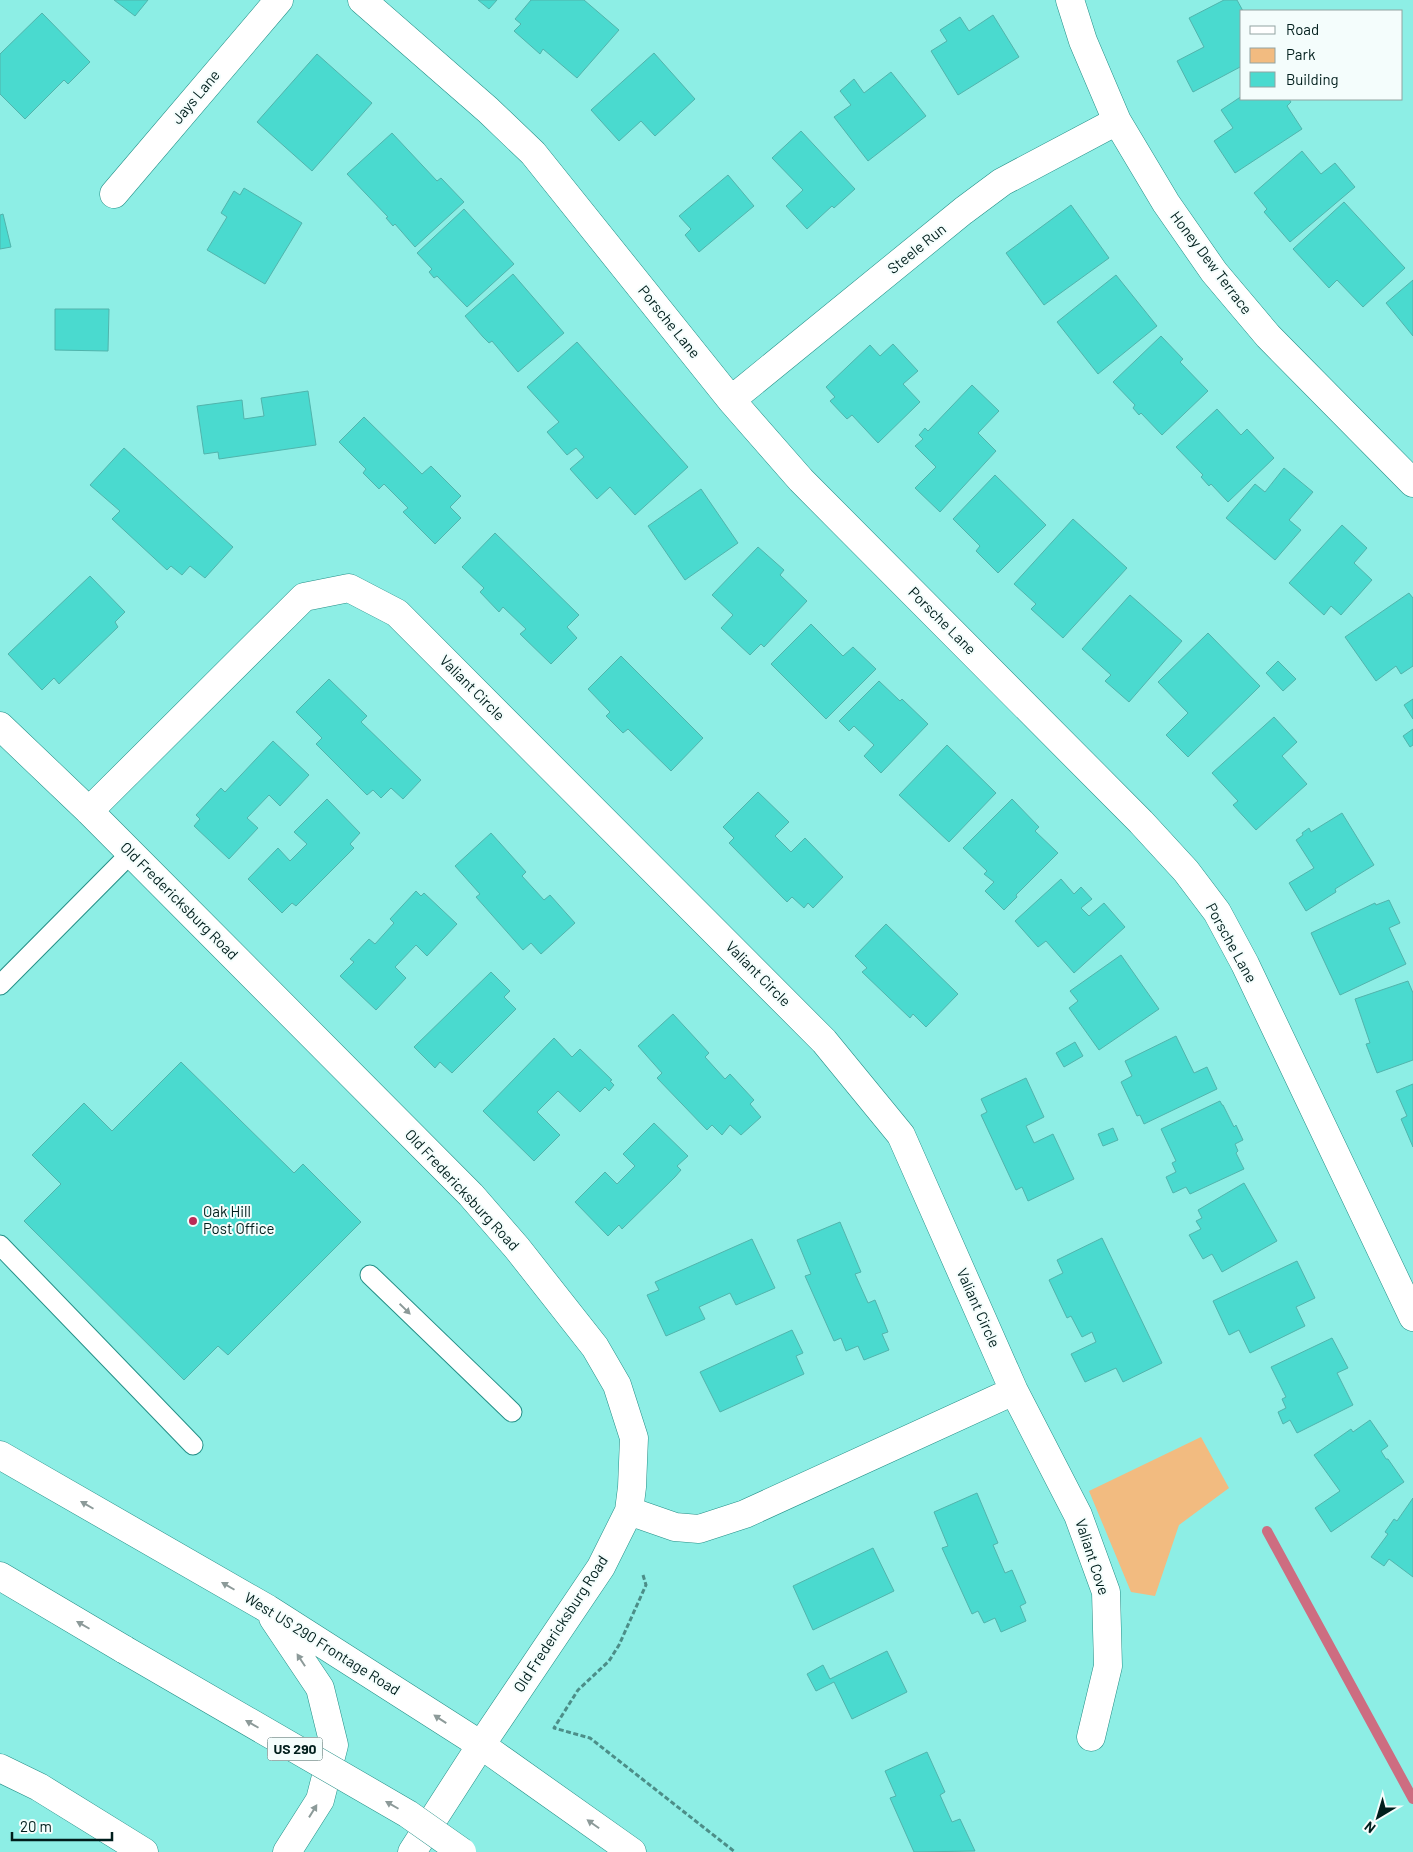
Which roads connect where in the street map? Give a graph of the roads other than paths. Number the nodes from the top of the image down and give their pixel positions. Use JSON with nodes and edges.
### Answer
{"nodes":[{"id":1,"x":279,"y":0,"type":"edge"},
{"id":2,"x":362,"y":0,"type":"edge"},
{"id":3,"x":1070,"y":0,"type":"edge"},
{"id":4,"x":1117,"y":121,"type":"junction"},
{"id":5,"x":114,"y":194,"type":"dead end"},
{"id":6,"x":731,"y":400,"type":"junction"},
{"id":7,"x":1413,"y":483,"type":"edge"},
{"id":8,"x":0,"y":726,"type":"edge"},
{"id":9,"x":90,"y":811,"type":"junction"},
{"id":10,"x":132,"y":853,"type":"junction"},
{"id":11,"x":0,"y":985,"type":"edge"},
{"id":12,"x":0,"y":1245,"type":"edge"},
{"id":13,"x":370,"y":1275,"type":"dead end"},
{"id":14,"x":1413,"y":1317,"type":"edge"},
{"id":15,"x":1014,"y":1391,"type":"junction"},
{"id":16,"x":512,"y":1412,"type":"dead end"},
{"id":17,"x":193,"y":1445,"type":"dead end"},
{"id":18,"x":0,"y":1455,"type":"edge"},
{"id":19,"x":629,"y":1511,"type":"junction"},
{"id":20,"x":0,"y":1576,"type":"edge"},
{"id":21,"x":268,"y":1609,"type":"junction"},
{"id":22,"x":1091,"y":1737,"type":"dead end"},
{"id":23,"x":481,"y":1745,"type":"junction"},
{"id":24,"x":0,"y":1768,"type":"edge"},
{"id":25,"x":144,"y":1852,"type":"edge"},
{"id":26,"x":287,"y":1852,"type":"edge"},
{"id":27,"x":412,"y":1852,"type":"edge"},
{"id":28,"x":462,"y":1852,"type":"edge"},
{"id":29,"x":632,"y":1852,"type":"edge"}],
"edges":[{"from":1,"to":5,"type":"main road","name":"Jays Lane"},
{"from":2,"to":6,"type":"main road","name":"Porsche Lane"},
{"from":3,"to":4,"type":"main road","name":"Honey Dew Terrace"},
{"from":4,"to":6,"type":"main road","name":"Steele Run"},
{"from":4,"to":7,"type":"main road","name":"Honey Dew Terrace"},
{"from":6,"to":14,"type":"main road","name":"Porsche Lane"},
{"from":8,"to":9,"type":"main road","name":"Old Fredericksburg Road"},
{"from":9,"to":10,"type":"main road","name":"Old Fredericksburg Road"},
{"from":9,"to":15,"type":"main road","name":"Valiant Circle"},
{"from":10,"to":11,"type":"lane"},
{"from":10,"to":19,"type":"main road","name":"Old Fredericksburg Road"},
{"from":12,"to":17,"type":"lane"},
{"from":13,"to":16,"type":"lane","one_way":true},
{"from":15,"to":19,"type":"main road"},
{"from":15,"to":22,"type":"main road","name":"Valiant Cove"},
{"from":21,"to":18,"type":"main road","name":"West US 290 Frontage Road","one_way":true},
{"from":19,"to":23,"type":"main road","name":"Old Fredericksburg Road"},
{"from":28,"to":20,"type":"main road","number":"US 290","one_way":true,"bridge":true},
{"from":23,"to":21,"type":"main road","name":"West US 290 Frontage Road","one_way":true},
{"from":26,"to":21,"type":"main road","one_way":true},
{"from":23,"to":27,"type":"main road","name":"Old Fredericksburg Road"},
{"from":29,"to":23,"type":"main road","name":"West US 290 Frontage Road","one_way":true},
{"from":24,"to":25,"type":"main road"}]}
